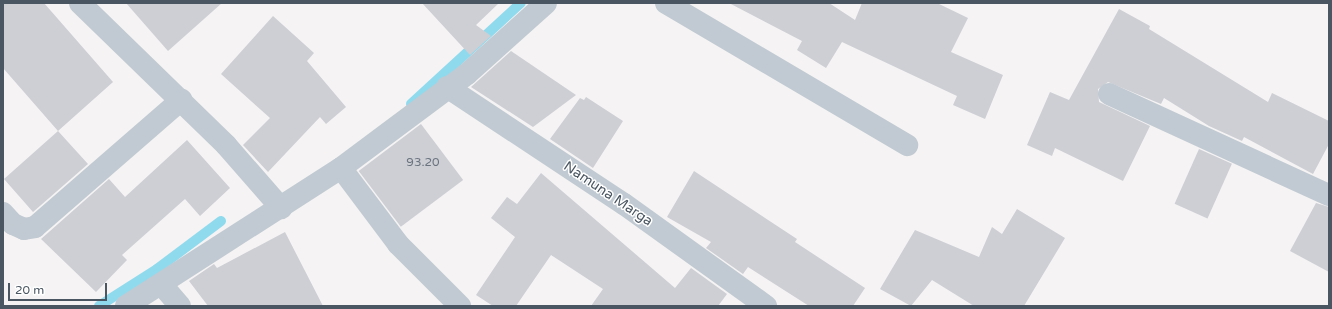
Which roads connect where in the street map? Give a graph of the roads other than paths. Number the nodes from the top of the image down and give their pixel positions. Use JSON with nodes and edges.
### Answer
{"nodes":[{"id":1,"x":80,"y":3,"type":"edge"},
{"id":2,"x":546,"y":3,"type":"edge"},
{"id":3,"x":666,"y":3,"type":"edge"},
{"id":4,"x":447,"y":87,"type":"junction"},
{"id":5,"x":1109,"y":94,"type":"dead end"},
{"id":6,"x":181,"y":100,"type":"junction"},
{"id":7,"x":907,"y":145,"type":"dead end"},
{"id":8,"x":341,"y":168,"type":"junction"},
{"id":9,"x":1329,"y":195,"type":"edge"},
{"id":10,"x":281,"y":208,"type":"junction"},
{"id":11,"x":3,"y":213,"type":"edge"},
{"id":12,"x":161,"y":284,"type":"junction"},
{"id":13,"x":126,"y":306,"type":"edge"},
{"id":14,"x":180,"y":306,"type":"edge"},
{"id":15,"x":460,"y":306,"type":"edge"},
{"id":16,"x":766,"y":306,"type":"edge"}],
"edges":[{"from":1,"to":6,"type":"street"},
{"from":2,"to":4,"type":"street"},
{"from":3,"to":7,"type":"street"},
{"from":4,"to":8,"type":"street"},
{"from":4,"to":16,"type":"street","name":"Namuna Marga"},
{"from":5,"to":9,"type":"street"},
{"from":6,"to":10,"type":"street"},
{"from":6,"to":11,"type":"street"},
{"from":8,"to":10,"type":"street"},
{"from":8,"to":15,"type":"street"},
{"from":10,"to":12,"type":"street"},
{"from":12,"to":13,"type":"street"},
{"from":12,"to":14,"type":"street"}]}
